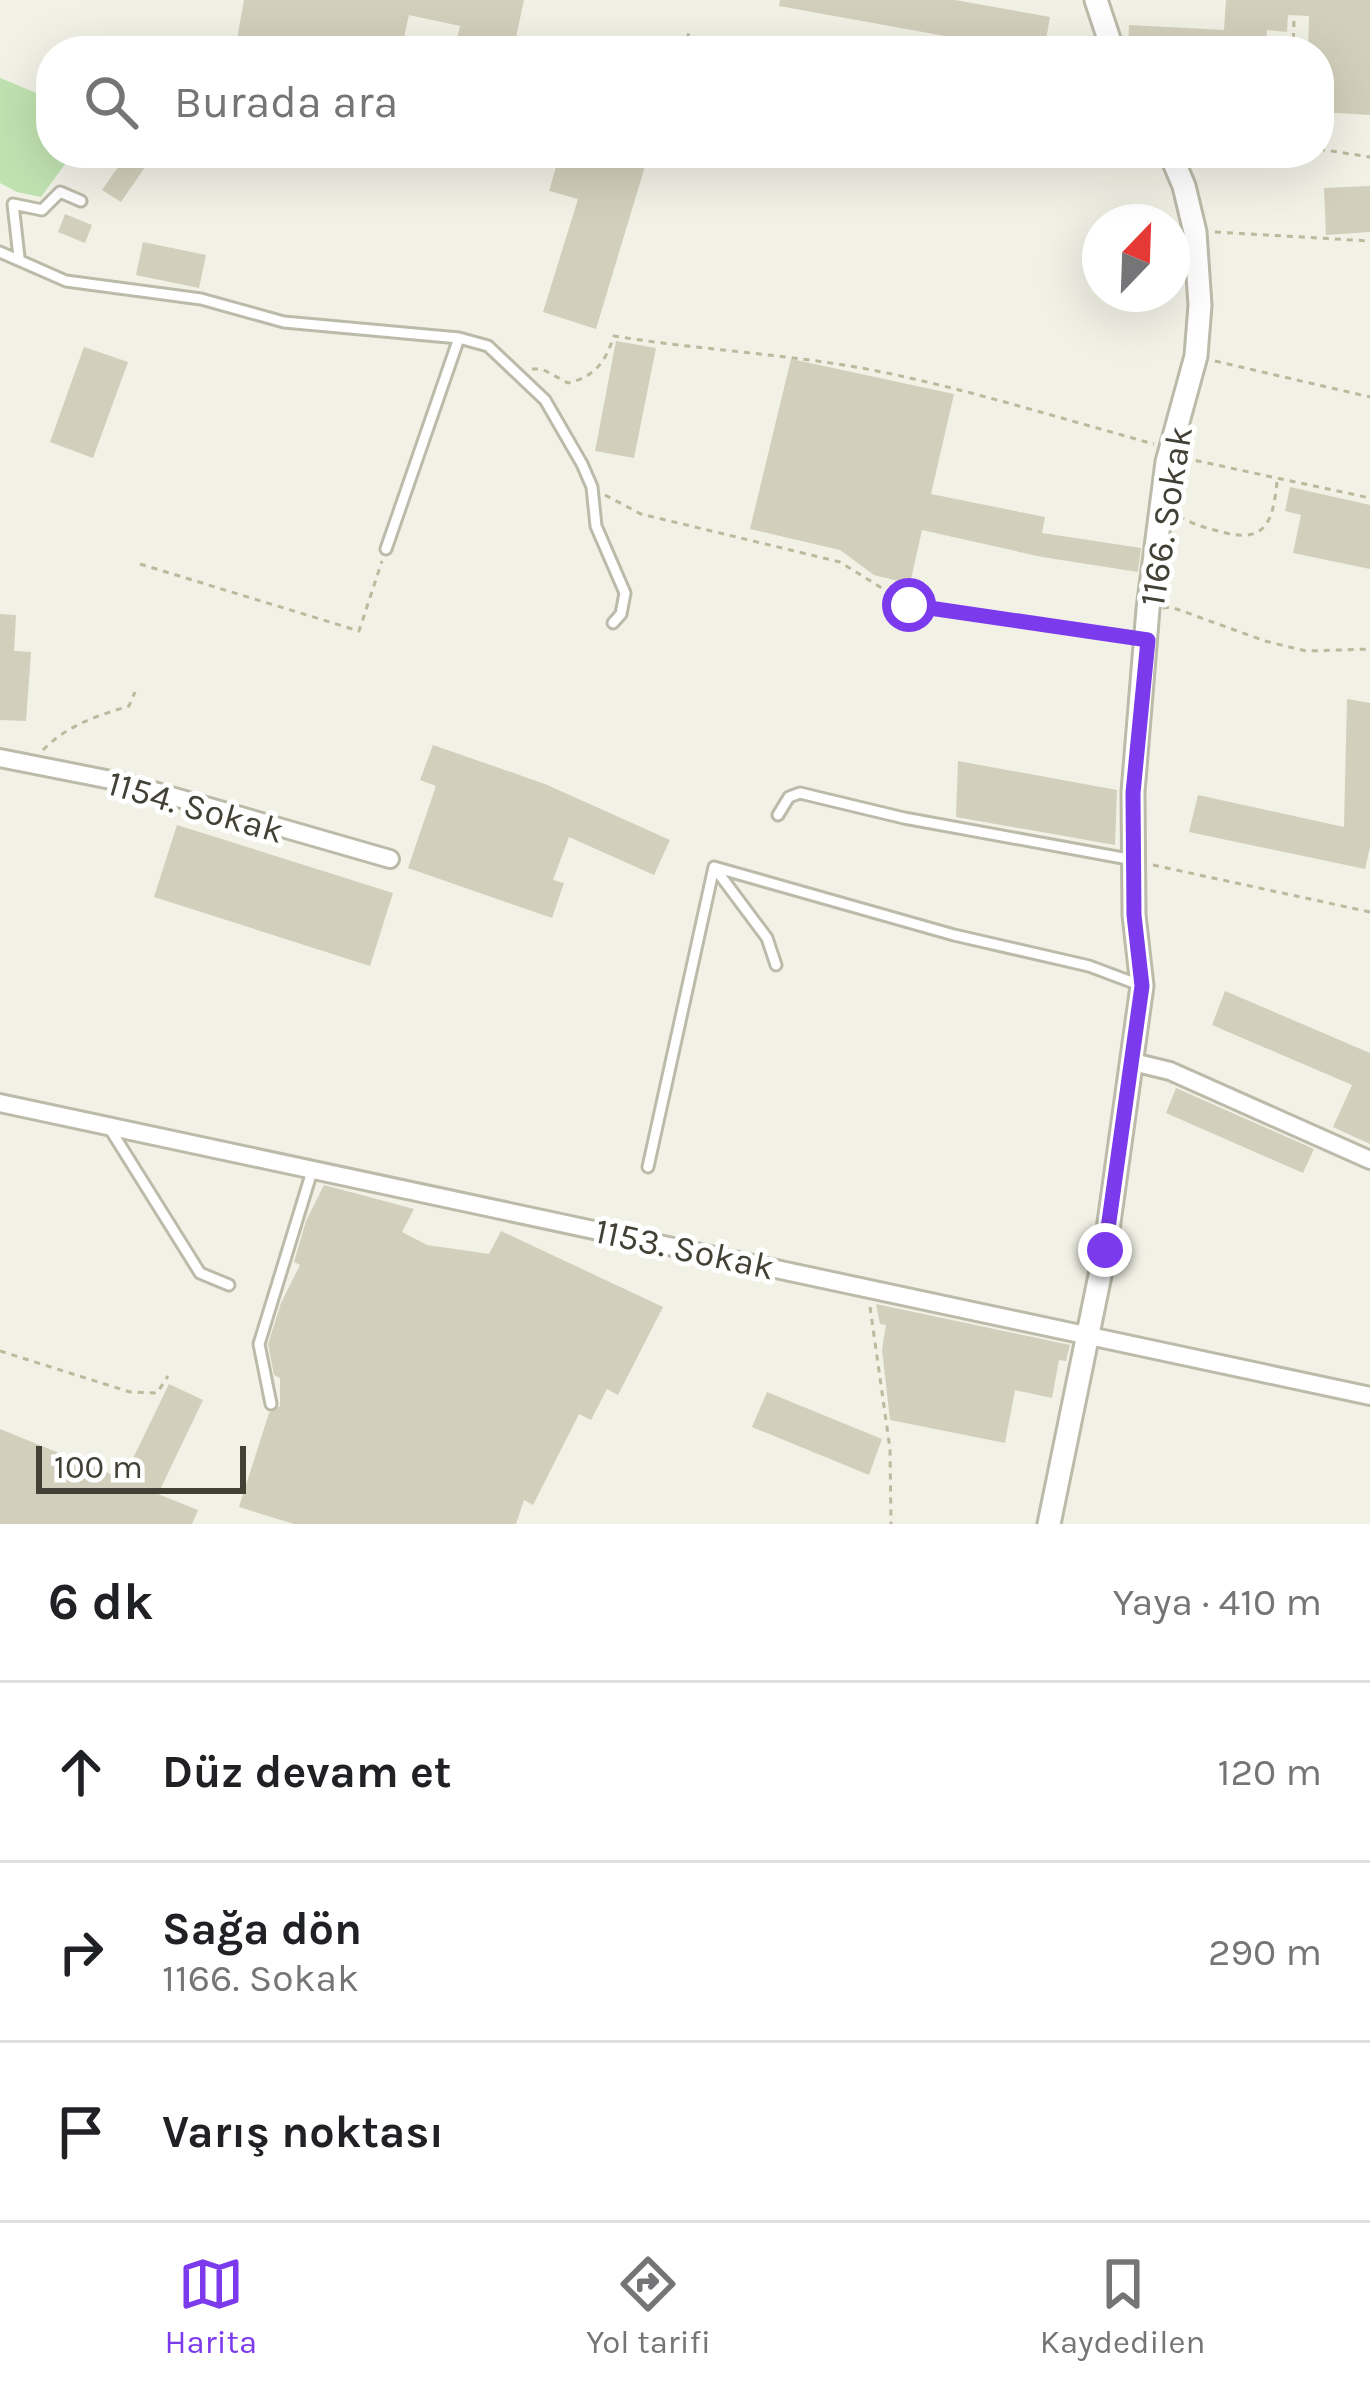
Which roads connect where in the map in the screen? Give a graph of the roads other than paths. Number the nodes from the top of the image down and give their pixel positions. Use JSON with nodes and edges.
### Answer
{"nodes":[{"id":1,"x":1096,"y":0,"type":"edge"},
{"id":2,"x":1108,"y":36,"type":"edge"},
{"id":3,"x":1176,"y":168,"type":"edge"},
{"id":4,"x":0,"y":197,"type":"edge"},
{"id":5,"x":81,"y":202,"type":"dead end"},
{"id":6,"x":13,"y":204,"type":"junction"},
{"id":7,"x":0,"y":252,"type":"edge"},
{"id":8,"x":19,"y":257,"type":"junction"},
{"id":9,"x":459,"y":338,"type":"junction"},
{"id":10,"x":386,"y":549,"type":"road end"},
{"id":11,"x":613,"y":623,"type":"dead end"},
{"id":12,"x":0,"y":758,"type":"edge"},
{"id":13,"x":778,"y":814,"type":"dead end"},
{"id":14,"x":390,"y":859,"type":"dead end"},
{"id":15,"x":1134,"y":860,"type":"junction"},
{"id":16,"x":714,"y":867,"type":"junction"},
{"id":17,"x":776,"y":965,"type":"dead end"},
{"id":18,"x":1142,"y":986,"type":"junction"},
{"id":19,"x":1133,"y":1062,"type":"junction"},
{"id":20,"x":0,"y":1103,"type":"edge"},
{"id":21,"x":110,"y":1129,"type":"junction"},
{"id":22,"x":1370,"y":1160,"type":"edge"},
{"id":23,"x":648,"y":1167,"type":"dead end"},
{"id":24,"x":313,"y":1168,"type":"junction"},
{"id":25,"x":229,"y":1285,"type":"dead end"},
{"id":26,"x":1090,"y":1335,"type":"junction"},
{"id":27,"x":1370,"y":1396,"type":"edge"},
{"id":28,"x":271,"y":1404,"type":"dead end"},
{"id":29,"x":1049,"y":1524,"type":"edge"}],
"edges":[{"from":1,"to":2,"type":"street"},
{"from":3,"to":15,"type":"street","name":"1166. Sokak"},
{"from":4,"to":6,"type":"lane"},
{"from":5,"to":6,"type":"lane"},
{"from":6,"to":8,"type":"lane"},
{"from":7,"to":8,"type":"lane"},
{"from":8,"to":9,"type":"lane"},
{"from":9,"to":10,"type":"lane"},
{"from":9,"to":11,"type":"lane"},
{"from":12,"to":14,"type":"street","name":"1154. Sokak"},
{"from":13,"to":15,"type":"lane"},
{"from":15,"to":18,"type":"street","name":"1166. Sokak"},
{"from":16,"to":17,"type":"lane"},
{"from":16,"to":18,"type":"lane"},
{"from":16,"to":23,"type":"lane"},
{"from":18,"to":19,"type":"street","name":"1166. Sokak"},
{"from":19,"to":22,"type":"street"},
{"from":19,"to":26,"type":"street","name":"1166. Sokak"},
{"from":20,"to":21,"type":"street","name":"1153. Sokak"},
{"from":21,"to":24,"type":"street","name":"1153. Sokak"},
{"from":21,"to":25,"type":"lane"},
{"from":24,"to":26,"type":"street","name":"1153. Sokak"},
{"from":24,"to":28,"type":"lane"},
{"from":26,"to":27,"type":"street","name":"1153. Sokak"},
{"from":26,"to":29,"type":"street","name":"1166. Sokak"}]}
